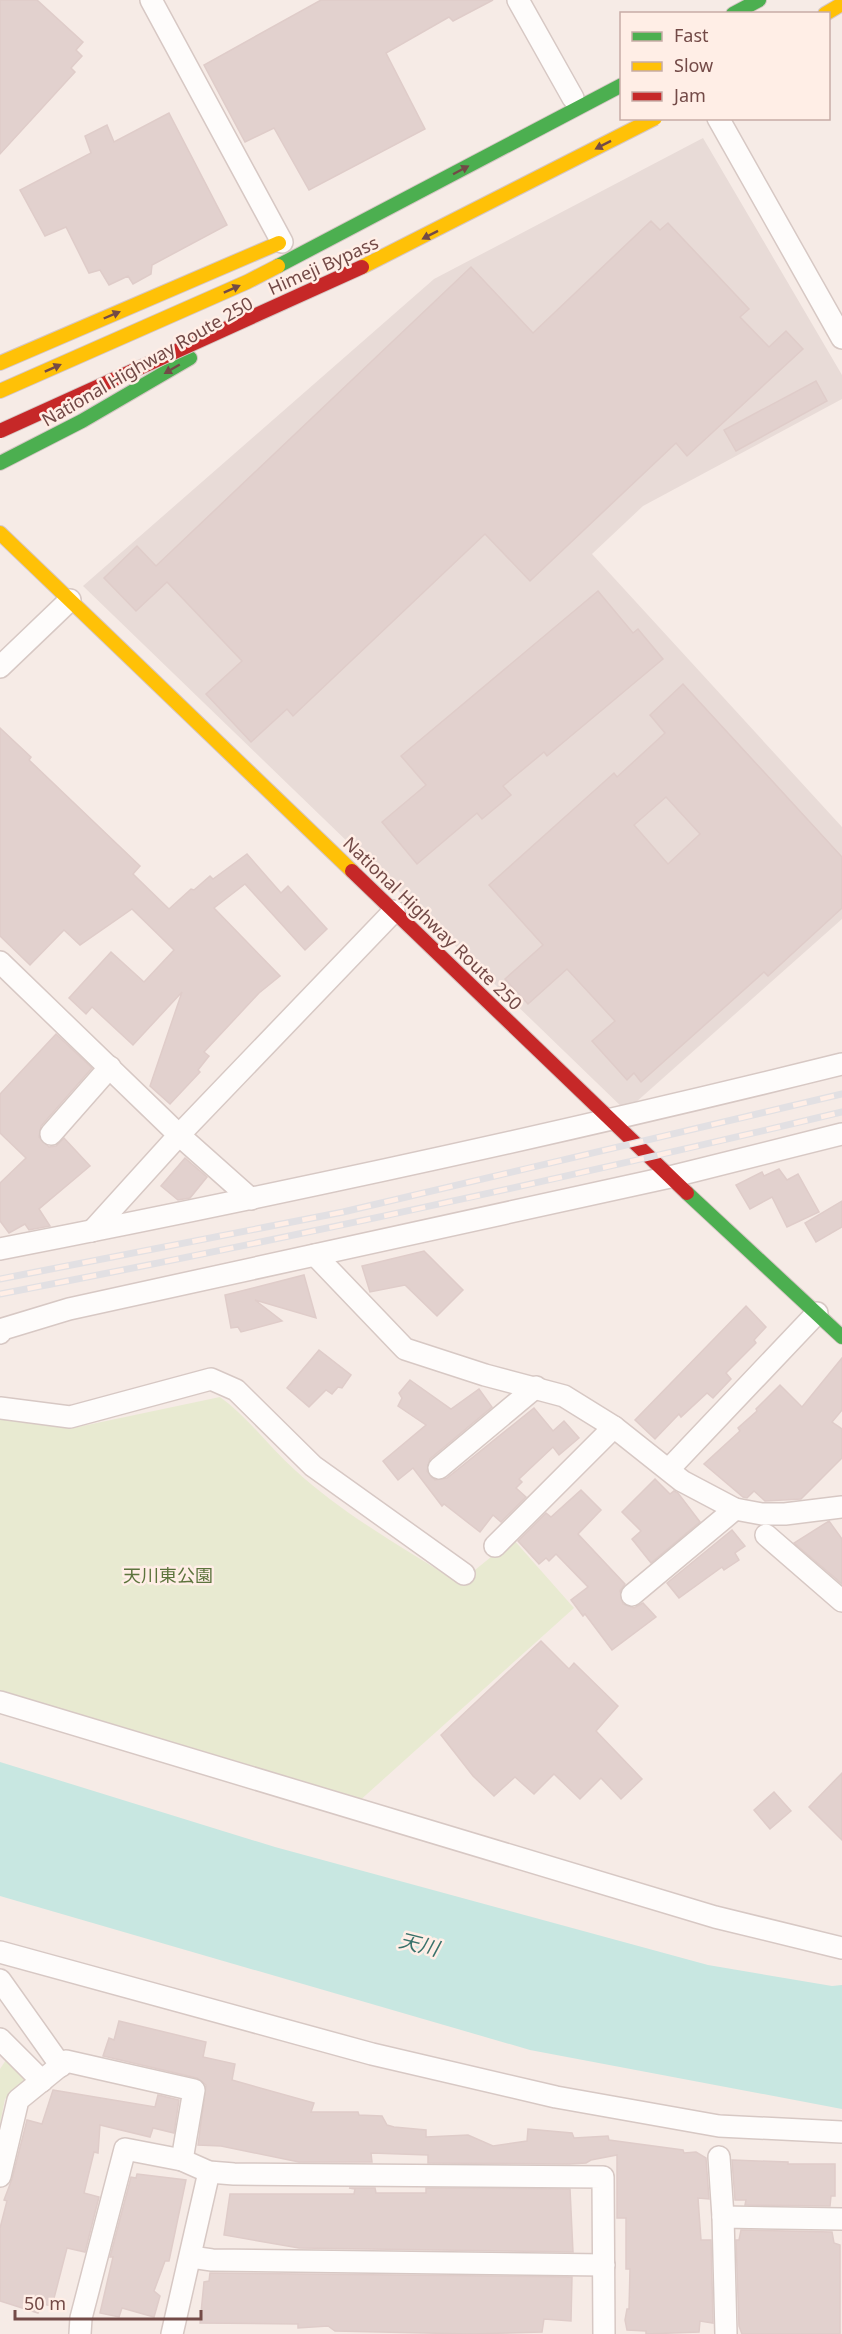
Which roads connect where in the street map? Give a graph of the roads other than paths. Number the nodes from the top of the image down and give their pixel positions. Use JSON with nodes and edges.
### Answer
{"nodes":[{"id":1,"x":151,"y":0,"type":"edge"},
{"id":2,"x":518,"y":0,"type":"edge"},
{"id":3,"x":759,"y":0,"type":"edge"},
{"id":4,"x":774,"y":4,"type":"dead end"},
{"id":5,"x":842,"y":4,"type":"edge"},
{"id":6,"x":737,"y":12,"type":"edge"},
{"id":7,"x":761,"y":12,"type":"edge"},
{"id":8,"x":828,"y":12,"type":"edge"},
{"id":9,"x":620,"y":73,"type":"edge"},
{"id":10,"x":620,"y":86,"type":"edge"},
{"id":11,"x":573,"y":98,"type":"junction"},
{"id":12,"x":624,"y":120,"type":"edge"},
{"id":13,"x":651,"y":120,"type":"edge"},
{"id":14,"x":719,"y":120,"type":"edge"},
{"id":15,"x":480,"y":144,"type":"dead end"},
{"id":16,"x":287,"y":239,"type":"joint"},
{"id":17,"x":842,"y":338,"type":"edge"},
{"id":18,"x":0,"y":363,"type":"edge"},
{"id":19,"x":0,"y":391,"type":"edge"},
{"id":20,"x":0,"y":431,"type":"edge"},
{"id":21,"x":0,"y":463,"type":"edge"},
{"id":22,"x":0,"y":533,"type":"edge"},
{"id":23,"x":70,"y":600,"type":"junction"},
{"id":24,"x":0,"y":667,"type":"edge"},
{"id":25,"x":394,"y":910,"type":"junction"},
{"id":26,"x":3,"y":972,"type":"edge"},
{"id":27,"x":842,"y":1064,"type":"edge"},
{"id":28,"x":110,"y":1067,"type":"junction"},
{"id":29,"x":613,"y":1121,"type":"junction"},
{"id":30,"x":51,"y":1134,"type":"dead end"},
{"id":31,"x":842,"y":1134,"type":"edge"},
{"id":32,"x":179,"y":1135,"type":"junction"},
{"id":33,"x":670,"y":1177,"type":"junction"},
{"id":34,"x":251,"y":1200,"type":"junction"},
{"id":35,"x":93,"y":1231,"type":"junction"},
{"id":36,"x":0,"y":1249,"type":"edge"},
{"id":37,"x":315,"y":1255,"type":"junction"},
{"id":38,"x":817,"y":1313,"type":"junction"},
{"id":39,"x":0,"y":1333,"type":"edge"},
{"id":40,"x":842,"y":1336,"type":"edge"},
{"id":41,"x":536,"y":1387,"type":"junction"},
{"id":42,"x":0,"y":1408,"type":"edge"},
{"id":43,"x":614,"y":1426,"type":"junction"},
{"id":44,"x":439,"y":1468,"type":"dead end"},
{"id":45,"x":669,"y":1469,"type":"junction"},
{"id":46,"x":842,"y":1508,"type":"edge"},
{"id":47,"x":735,"y":1509,"type":"junction"},
{"id":48,"x":766,"y":1534,"type":"dead end"},
{"id":49,"x":495,"y":1546,"type":"dead end"},
{"id":50,"x":464,"y":1574,"type":"dead end"},
{"id":51,"x":632,"y":1595,"type":"dead end"},
{"id":52,"x":842,"y":1601,"type":"edge"},
{"id":53,"x":0,"y":1702,"type":"edge"},
{"id":54,"x":842,"y":1948,"type":"edge"},
{"id":55,"x":0,"y":1952,"type":"edge"},
{"id":56,"x":0,"y":1980,"type":"edge"},
{"id":57,"x":0,"y":2039,"type":"edge"},
{"id":58,"x":61,"y":2066,"type":"junction"},
{"id":59,"x":42,"y":2081,"type":"junction"},
{"id":60,"x":842,"y":2132,"type":"edge"},
{"id":61,"x":719,"y":2157,"type":"dead end"},
{"id":62,"x":182,"y":2160,"type":"junction"},
{"id":63,"x":209,"y":2172,"type":"junction"},
{"id":64,"x":0,"y":2176,"type":"edge"},
{"id":65,"x":723,"y":2217,"type":"junction"},
{"id":66,"x":842,"y":2219,"type":"edge"},
{"id":67,"x":191,"y":2257,"type":"junction"},
{"id":68,"x":604,"y":2265,"type":"junction"},
{"id":69,"x":80,"y":2334,"type":"edge"},
{"id":70,"x":171,"y":2334,"type":"edge"},
{"id":71,"x":604,"y":2334,"type":"edge"},
{"id":72,"x":726,"y":2334,"type":"edge"}],
"edges":[{"from":1,"to":16,"type":"street"},
{"from":2,"to":11,"type":"street"},
{"from":3,"to":6,"type":"highway"},
{"from":4,"to":7,"type":"highway"},
{"from":5,"to":8,"type":"highway"},
{"from":9,"to":11,"type":"highway"},
{"from":19,"to":10,"type":"highway","name":"Himeji Bypass","one_way":true},
{"from":11,"to":15,"type":"highway"},
{"from":12,"to":21,"type":"highway","name":"National Highway Route 250","one_way":true},
{"from":13,"to":20,"type":"highway","name":"Himeji Bypass","one_way":true,"bridge":true},
{"from":14,"to":17,"type":"street"},
{"from":18,"to":16,"type":"highway","one_way":true},
{"from":22,"to":23,"type":"highway","name":"National Highway Route 250"},
{"from":23,"to":24,"type":"street"},
{"from":23,"to":25,"type":"highway","name":"National Highway Route 250"},
{"from":25,"to":29,"type":"highway","name":"National Highway Route 250"},
{"from":25,"to":32,"type":"street"},
{"from":26,"to":28,"type":"street"},
{"from":27,"to":29,"type":"street"},
{"from":28,"to":30,"type":"street"},
{"from":28,"to":32,"type":"street"},
{"from":29,"to":33,"type":"highway","name":"National Highway Route 250"},
{"from":29,"to":34,"type":"street"},
{"from":31,"to":33,"type":"street"},
{"from":32,"to":34,"type":"street"},
{"from":32,"to":35,"type":"street"},
{"from":33,"to":37,"type":"street"},
{"from":33,"to":38,"type":"highway","name":"National Highway Route 250"},
{"from":34,"to":35,"type":"street"},
{"from":35,"to":36,"type":"street"},
{"from":37,"to":39,"type":"street"},
{"from":37,"to":41,"type":"street"},
{"from":38,"to":40,"type":"highway","name":"National Highway Route 250"},
{"from":38,"to":45,"type":"street"},
{"from":41,"to":43,"type":"street"},
{"from":41,"to":44,"type":"street"},
{"from":42,"to":50,"type":"street"},
{"from":43,"to":45,"type":"street"},
{"from":43,"to":49,"type":"street"},
{"from":45,"to":47,"type":"street"},
{"from":46,"to":47,"type":"street"},
{"from":47,"to":51,"type":"street"},
{"from":48,"to":52,"type":"street"},
{"from":53,"to":54,"type":"street"},
{"from":55,"to":60,"type":"street"},
{"from":56,"to":58,"type":"street"},
{"from":57,"to":59,"type":"street"},
{"from":58,"to":59,"type":"street"},
{"from":58,"to":62,"type":"street"},
{"from":59,"to":64,"type":"street"},
{"from":61,"to":65,"type":"street"},
{"from":62,"to":63,"type":"street"},
{"from":62,"to":69,"type":"street"},
{"from":63,"to":67,"type":"street"},
{"from":63,"to":68,"type":"street"},
{"from":65,"to":66,"type":"street"},
{"from":65,"to":72,"type":"street"},
{"from":67,"to":68,"type":"street"},
{"from":67,"to":70,"type":"street"},
{"from":68,"to":71,"type":"street"}]}
